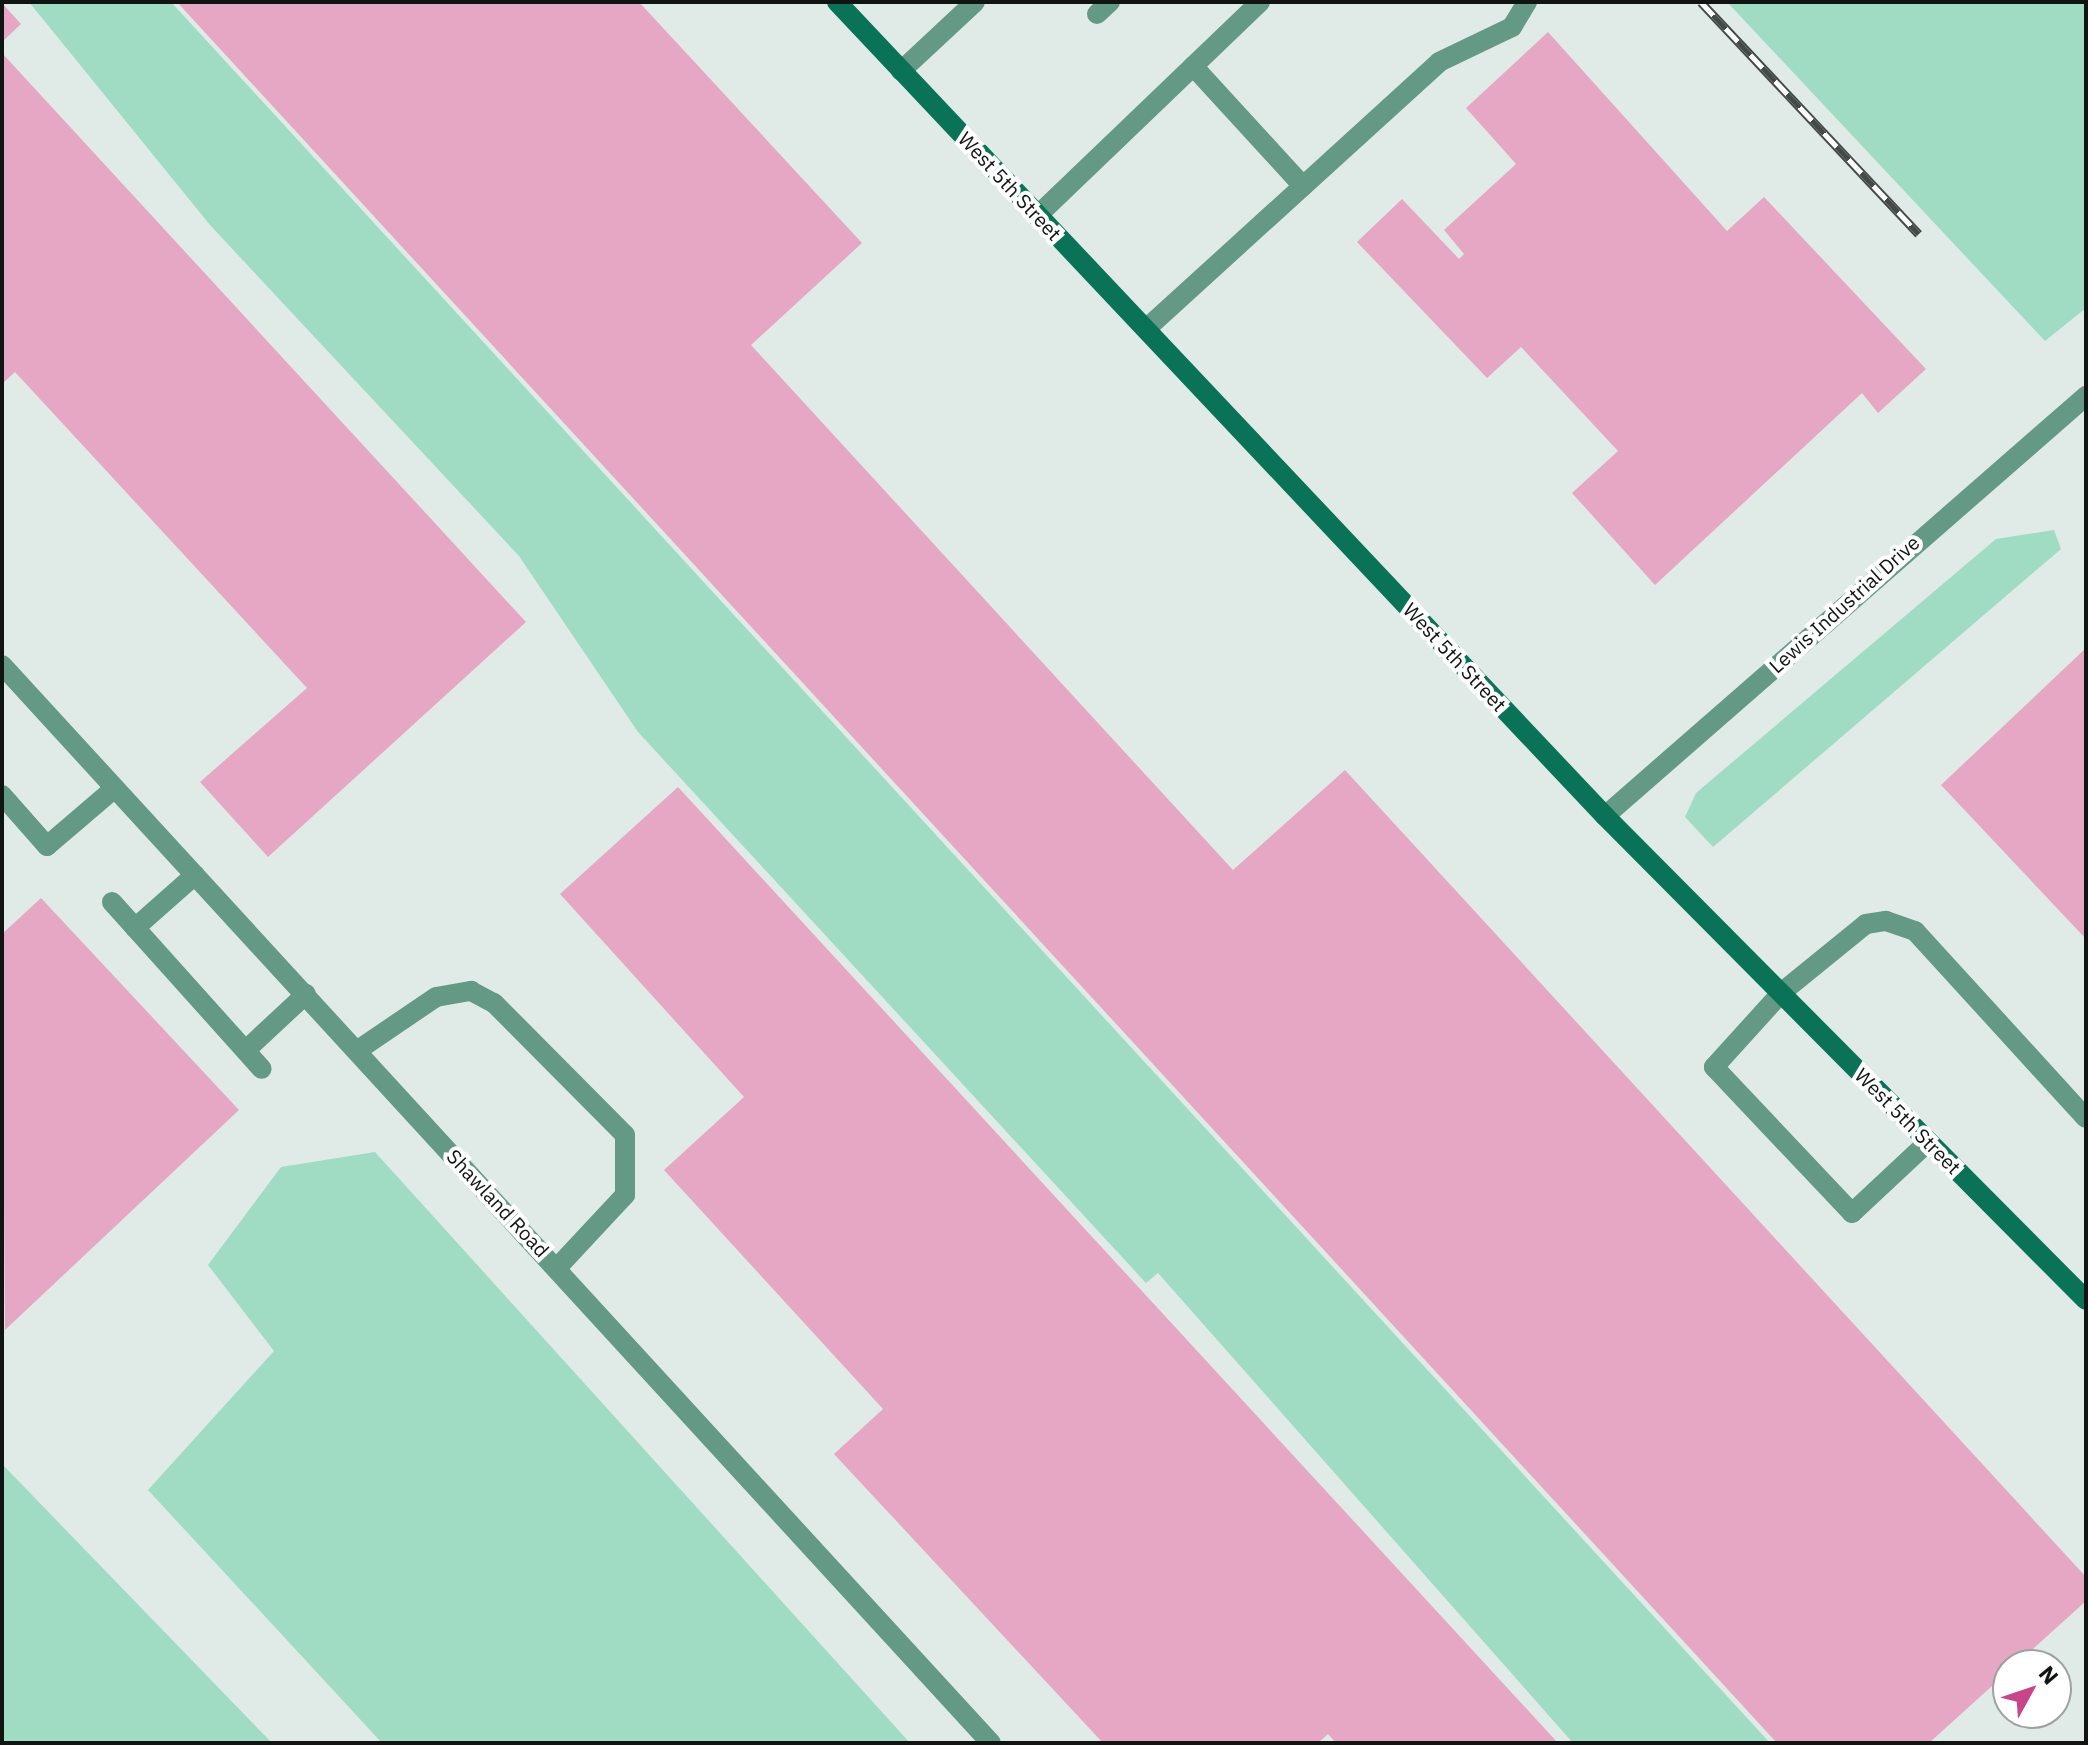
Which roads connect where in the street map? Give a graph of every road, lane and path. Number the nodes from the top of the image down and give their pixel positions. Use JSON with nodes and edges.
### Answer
{"nodes":[{"id":1,"x":837,"y":2,"type":"edge"},
{"id":2,"x":975,"y":2,"type":"edge"},
{"id":3,"x":1260,"y":2,"type":"edge"},
{"id":4,"x":1527,"y":2,"type":"edge"},
{"id":5,"x":1193,"y":66,"type":"junction"},
{"id":6,"x":901,"y":71,"type":"junction"},
{"id":7,"x":1303,"y":186,"type":"junction"},
{"id":8,"x":1037,"y":216,"type":"junction"},
{"id":9,"x":1146,"y":329,"type":"junction"},
{"id":10,"x":2086,"y":396,"type":"edge"},
{"id":11,"x":2,"y":665,"type":"edge"},
{"id":12,"x":115,"y":788,"type":"junction"},
{"id":13,"x":2,"y":795,"type":"edge"},
{"id":14,"x":1605,"y":816,"type":"junction"},
{"id":15,"x":195,"y":875,"type":"junction"},
{"id":16,"x":112,"y":902,"type":"dead end"},
{"id":17,"x":135,"y":928,"type":"junction"},
{"id":18,"x":1781,"y":993,"type":"junction"},
{"id":19,"x":306,"y":994,"type":"junction"},
{"id":20,"x":246,"y":1050,"type":"junction"},
{"id":21,"x":358,"y":1050,"type":"junction"},
{"id":22,"x":262,"y":1069,"type":"dead end"},
{"id":23,"x":2086,"y":1118,"type":"edge"},
{"id":24,"x":1928,"y":1142,"type":"junction"},
{"id":25,"x":557,"y":1268,"type":"junction"},
{"id":26,"x":2086,"y":1300,"type":"edge"},
{"id":27,"x":991,"y":1743,"type":"edge"}],
"edges":[{"from":1,"to":6,"type":"street","name":"West 5th Street"},
{"from":2,"to":6,"type":"street"},
{"from":3,"to":5,"type":"street"},
{"from":4,"to":7,"type":"street"},
{"from":5,"to":7,"type":"street"},
{"from":5,"to":8,"type":"street"},
{"from":6,"to":8,"type":"street","name":"West 5th Street"},
{"from":7,"to":9,"type":"street"},
{"from":8,"to":9,"type":"street","name":"West 5th Street"},
{"from":9,"to":14,"type":"street","name":"West 5th Street"},
{"from":10,"to":14,"type":"street","name":"Lewis Industrial Drive"},
{"from":11,"to":12,"type":"street","name":"Shawland Road"},
{"from":12,"to":13,"type":"street"},
{"from":12,"to":15,"type":"street","name":"Shawland Road"},
{"from":14,"to":18,"type":"street","name":"West 5th Street"},
{"from":15,"to":17,"type":"street"},
{"from":15,"to":19,"type":"street","name":"Shawland Road"},
{"from":16,"to":17,"type":"street"},
{"from":17,"to":20,"type":"street"},
{"from":18,"to":23,"type":"street"},
{"from":18,"to":24,"type":"street","name":"West 5th Street"},
{"from":18,"to":24,"type":"street"},
{"from":19,"to":20,"type":"street"},
{"from":19,"to":21,"type":"street","name":"Shawland Road"},
{"from":20,"to":22,"type":"street"},
{"from":21,"to":25,"type":"street","name":"Shawland Road"},
{"from":21,"to":25,"type":"street"},
{"from":24,"to":26,"type":"street","name":"West 5th Street"},
{"from":25,"to":27,"type":"street","name":"Shawland Road"}]}
